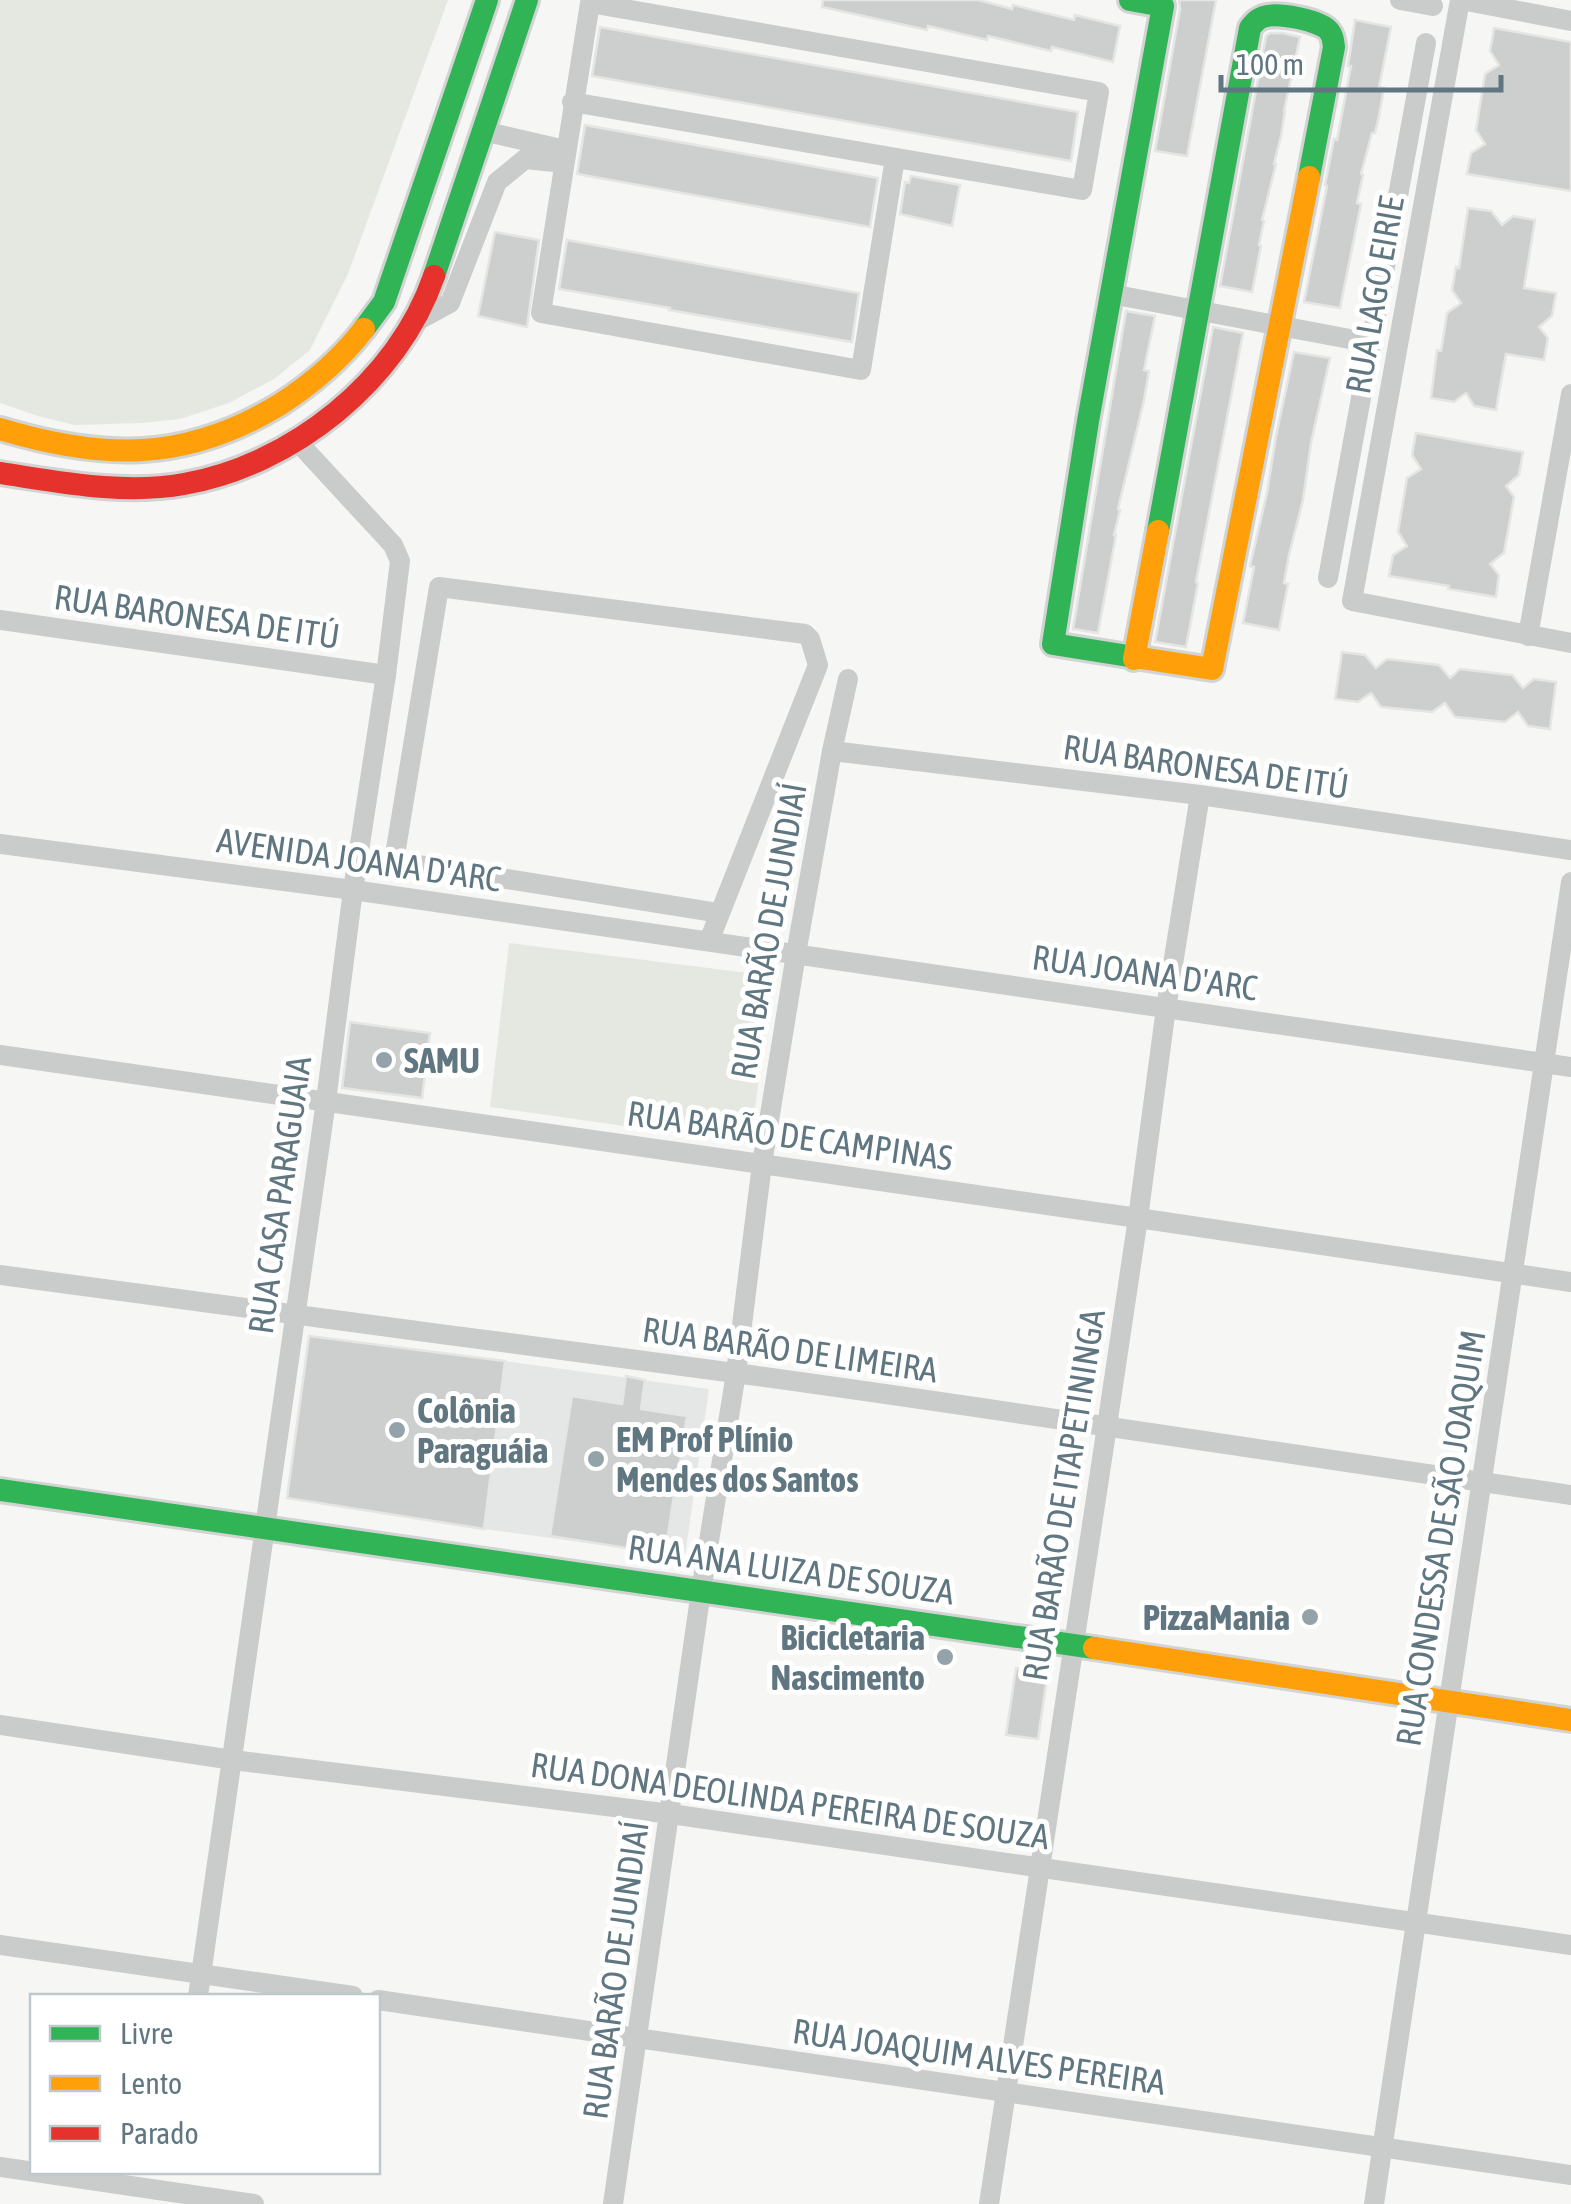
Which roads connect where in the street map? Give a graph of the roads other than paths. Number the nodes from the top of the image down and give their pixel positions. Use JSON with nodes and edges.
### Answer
{"nodes":[{"id":1,"x":487,"y":0,"type":"edge"},
{"id":2,"x":527,"y":0,"type":"edge"},
{"id":3,"x":1130,"y":0,"type":"edge"},
{"id":4,"x":1400,"y":0,"type":"edge"},
{"id":5,"x":1461,"y":0,"type":"edge"},
{"id":6,"x":1433,"y":6,"type":"dead end"},
{"id":7,"x":1571,"y":21,"type":"edge"},
{"id":8,"x":1426,"y":43,"type":"dead end"},
{"id":9,"x":468,"y":55,"type":"junction"},
{"id":10,"x":504,"y":68,"type":"junction"},
{"id":11,"x":572,"y":102,"type":"junction"},
{"id":12,"x":483,"y":131,"type":"junction"},
{"id":13,"x":564,"y":156,"type":"junction"},
{"id":14,"x":895,"y":158,"type":"junction"},
{"id":15,"x":1111,"y":294,"type":"junction"},
{"id":16,"x":1199,"y":309,"type":"junction"},
{"id":17,"x":415,"y":322,"type":"junction"},
{"id":18,"x":1281,"y":326,"type":"junction"},
{"id":19,"x":1372,"y":343,"type":"junction"},
{"id":20,"x":1571,"y":394,"type":"edge"},
{"id":21,"x":0,"y":430,"type":"edge"},
{"id":22,"x":296,"y":440,"type":"junction"},
{"id":23,"x":0,"y":473,"type":"edge"},
{"id":24,"x":1328,"y":578,"type":"dead end"},
{"id":25,"x":0,"y":620,"type":"edge"},
{"id":26,"x":1528,"y":636,"type":"junction"},
{"id":27,"x":1569,"y":636,"type":"edge"},
{"id":28,"x":1134,"y":658,"type":"junction"},
{"id":29,"x":386,"y":675,"type":"junction"},
{"id":30,"x":848,"y":679,"type":"dead end"},
{"id":31,"x":832,"y":751,"type":"junction"},
{"id":32,"x":1200,"y":796,"type":"junction"},
{"id":33,"x":0,"y":844,"type":"edge"},
{"id":34,"x":1571,"y":850,"type":"edge"},
{"id":35,"x":1571,"y":882,"type":"edge"},
{"id":36,"x":353,"y":890,"type":"junction"},
{"id":37,"x":719,"y":913,"type":"junction"},
{"id":38,"x":709,"y":941,"type":"junction"},
{"id":39,"x":796,"y":954,"type":"junction"},
{"id":40,"x":1166,"y":1008,"type":"junction"},
{"id":41,"x":0,"y":1055,"type":"edge"},
{"id":42,"x":1542,"y":1063,"type":"junction"},
{"id":43,"x":1571,"y":1067,"type":"edge"},
{"id":44,"x":326,"y":1102,"type":"junction"},
{"id":45,"x":762,"y":1164,"type":"junction"},
{"id":46,"x":1138,"y":1218,"type":"junction"},
{"id":47,"x":1513,"y":1274,"type":"junction"},
{"id":48,"x":0,"y":1275,"type":"edge"},
{"id":49,"x":1571,"y":1282,"type":"edge"},
{"id":50,"x":295,"y":1316,"type":"junction"},
{"id":51,"x":736,"y":1374,"type":"junction"},
{"id":52,"x":1107,"y":1426,"type":"junction"},
{"id":53,"x":1480,"y":1482,"type":"junction"},
{"id":54,"x":0,"y":1490,"type":"edge"},
{"id":55,"x":1571,"y":1496,"type":"edge"},
{"id":56,"x":264,"y":1528,"type":"junction"},
{"id":57,"x":700,"y":1592,"type":"junction"},
{"id":58,"x":1072,"y":1645,"type":"junction"},
{"id":59,"x":1448,"y":1702,"type":"junction"},
{"id":60,"x":1571,"y":1720,"type":"edge"},
{"id":61,"x":0,"y":1725,"type":"edge"},
{"id":62,"x":233,"y":1760,"type":"junction"},
{"id":63,"x":670,"y":1814,"type":"junction"},
{"id":64,"x":1040,"y":1868,"type":"junction"},
{"id":65,"x":1415,"y":1922,"type":"junction"},
{"id":66,"x":0,"y":1944,"type":"edge"},
{"id":67,"x":1571,"y":1945,"type":"edge"},
{"id":68,"x":202,"y":1974,"type":"junction"},
{"id":69,"x":198,"y":1994,"type":"edge"},
{"id":70,"x":339,"y":1994,"type":"edge"},
{"id":71,"x":380,"y":2000,"type":"edge"},
{"id":72,"x":638,"y":2038,"type":"junction"},
{"id":73,"x":1006,"y":2092,"type":"junction"},
{"id":74,"x":1382,"y":2148,"type":"junction"},
{"id":75,"x":0,"y":2167,"type":"edge"},
{"id":76,"x":30,"y":2170,"type":"edge"},
{"id":77,"x":81,"y":2174,"type":"edge"},
{"id":78,"x":1571,"y":2176,"type":"edge"},
{"id":79,"x":173,"y":2182,"type":"edge"},
{"id":80,"x":222,"y":2202,"type":"edge"},
{"id":81,"x":254,"y":2204,"type":"edge"},
{"id":82,"x":613,"y":2204,"type":"edge"},
{"id":83,"x":989,"y":2204,"type":"edge"},
{"id":84,"x":1374,"y":2204,"type":"edge"}],
"edges":[{"from":1,"to":9,"type":"street"},
{"from":2,"to":10,"type":"street"},
{"from":3,"to":15,"type":"street"},
{"from":4,"to":6,"type":"street"},
{"from":5,"to":7,"type":"street"},
{"from":5,"to":26,"type":"street","name":"RUA LAGO EIRIE"},
{"from":8,"to":19,"type":"street"},
{"from":9,"to":10,"type":"street"},
{"from":9,"to":21,"type":"street"},
{"from":10,"to":12,"type":"street"},
{"from":11,"to":13,"type":"street"},
{"from":11,"to":14,"type":"street"},
{"from":11,"to":14,"type":"street"},
{"from":12,"to":13,"type":"street"},
{"from":12,"to":17,"type":"street"},
{"from":13,"to":14,"type":"street"},
{"from":13,"to":17,"type":"street"},
{"from":15,"to":16,"type":"street"},
{"from":15,"to":28,"type":"street"},
{"from":16,"to":18,"type":"street"},
{"from":16,"to":18,"type":"street"},
{"from":16,"to":28,"type":"street"},
{"from":17,"to":22,"type":"street"},
{"from":18,"to":19,"type":"street"},
{"from":18,"to":28,"type":"street"},
{"from":19,"to":24,"type":"street"},
{"from":20,"to":26,"type":"street"},
{"from":22,"to":23,"type":"street"},
{"from":22,"to":29,"type":"street","name":"RUA CASA PARAGUAIA"},
{"from":25,"to":29,"type":"street","name":"RUA BARONESA DE ITÚ"},
{"from":26,"to":27,"type":"street"},
{"from":29,"to":36,"type":"street","name":"RUA CASA PARAGUAIA"},
{"from":30,"to":31,"type":"street","name":"RUA BARÃO DE JUNDIAÍ"},
{"from":31,"to":32,"type":"street","name":"RUA BARONESA DE ITÚ"},
{"from":31,"to":39,"type":"street","name":"RUA BARÃO DE JUNDIAÍ"},
{"from":32,"to":34,"type":"street","name":"RUA BARONESA DE ITÚ"},
{"from":32,"to":40,"type":"street","name":"RUA BARÃO DE ITAPETININGA"},
{"from":33,"to":36,"type":"street","name":"AVENIDA JOANA D'ARC"},
{"from":35,"to":42,"type":"street","name":"RUA CONDESSA DE SÃO JOAQUIM"},
{"from":36,"to":38,"type":"street","name":"AVENIDA JOANA D'ARC"},
{"from":36,"to":44,"type":"street","name":"RUA CASA PARAGUAIA"},
{"from":37,"to":37,"type":"street"},
{"from":37,"to":38,"type":"street"},
{"from":38,"to":39,"type":"street","name":"RUA JOANA D'ARC"},
{"from":39,"to":40,"type":"street","name":"RUA JOANA D'ARC"},
{"from":39,"to":45,"type":"street","name":"RUA BARÃO DE JUNDIAÍ"},
{"from":40,"to":42,"type":"street","name":"RUA JOANA D'ARC"},
{"from":40,"to":46,"type":"street","name":"RUA BARÃO DE ITAPETININGA"},
{"from":41,"to":44,"type":"street","name":"RUA BARÃO DE CAMPINAS"},
{"from":42,"to":43,"type":"street","name":"RUA JOANA D'ARC"},
{"from":42,"to":47,"type":"street","name":"RUA CONDESSA DE SÃO JOAQUIM"},
{"from":44,"to":45,"type":"street","name":"RUA BARÃO DE CAMPINAS"},
{"from":44,"to":50,"type":"street","name":"RUA CASA PARAGUAIA"},
{"from":45,"to":46,"type":"street","name":"RUA BARÃO DE CAMPINAS"},
{"from":45,"to":51,"type":"street","name":"RUA BARÃO DE JUNDIAÍ"},
{"from":46,"to":47,"type":"street","name":"RUA BARÃO DE CAMPINAS"},
{"from":46,"to":52,"type":"street","name":"RUA BARÃO DE ITAPETININGA"},
{"from":47,"to":49,"type":"street","name":"RUA BARÃO DE CAMPINAS"},
{"from":47,"to":53,"type":"street","name":"RUA CONDESSA DE SÃO JOAQUIM"},
{"from":48,"to":50,"type":"street","name":"RUA BARÃO DE LIMEIRA"},
{"from":50,"to":51,"type":"street","name":"RUA BARÃO DE LIMEIRA"},
{"from":50,"to":56,"type":"street","name":"RUA CASA PARAGUAIA"},
{"from":51,"to":52,"type":"street","name":"RUA BARÃO DE LIMEIRA"},
{"from":51,"to":57,"type":"street","name":"RUA BARÃO DE JUNDIAÍ"},
{"from":52,"to":53,"type":"street","name":"RUA BARÃO DE LIMEIRA"},
{"from":52,"to":58,"type":"street","name":"RUA BARÃO DE ITAPETININGA"},
{"from":53,"to":55,"type":"street","name":"RUA BARÃO DE LIMEIRA"},
{"from":53,"to":59,"type":"street","name":"RUA CONDESSA DE SÃO JOAQUIM"},
{"from":54,"to":56,"type":"street","name":"RUA ANA LUIZA DE SOUZA"},
{"from":56,"to":57,"type":"street","name":"RUA ANA LUIZA DE SOUZA"},
{"from":56,"to":62,"type":"street","name":"RUA CASA PARAGUAIA"},
{"from":57,"to":58,"type":"street","name":"RUA ANA LUIZA DE SOUZA"},
{"from":57,"to":63,"type":"street","name":"RUA BARÃO DE JUNDIAÍ"},
{"from":58,"to":59,"type":"street","name":"RUA ANA LUIZA DE SOUZA"},
{"from":58,"to":64,"type":"street","name":"RUA BARÃO DE ITAPETININGA"},
{"from":59,"to":60,"type":"street","name":"RUA ANA LUIZA DE SOUZA"},
{"from":59,"to":65,"type":"street","name":"RUA CONDESSA DE SÃO JOAQUIM"},
{"from":61,"to":62,"type":"street","name":"RUA DONA DEOLINDA PEREIRA DE SOUZA"},
{"from":62,"to":63,"type":"street","name":"RUA DONA DEOLINDA PEREIRA DE SOUZA"},
{"from":62,"to":68,"type":"street","name":"RUA CASA PARAGUAIA"},
{"from":63,"to":64,"type":"street","name":"RUA DONA DEOLINDA PEREIRA DE SOUZA"},
{"from":63,"to":72,"type":"street","name":"RUA BARÃO DE JUNDIAÍ"},
{"from":64,"to":65,"type":"street","name":"RUA DONA DEOLINDA PEREIRA DE SOUZA"},
{"from":64,"to":73,"type":"street","name":"RUA BARÃO DE ITAPETININGA"},
{"from":65,"to":67,"type":"street","name":"RUA DONA DEOLINDA PEREIRA DE SOUZA"},
{"from":65,"to":74,"type":"street","name":"RUA CONDESSA DE SÃO JOAQUIM"},
{"from":66,"to":68,"type":"street"},
{"from":68,"to":69,"type":"street","name":"RUA CASA PARAGUAIA"},
{"from":68,"to":70,"type":"street"},
{"from":71,"to":72,"type":"street","name":"RUA JOAQUIM ALVES PEREIRA"},
{"from":72,"to":73,"type":"street","name":"RUA JOAQUIM ALVES PEREIRA"},
{"from":72,"to":82,"type":"street","name":"RUA BARÃO DE JUNDIAÍ"},
{"from":73,"to":74,"type":"street","name":"RUA JOAQUIM ALVES PEREIRA"},
{"from":73,"to":83,"type":"street","name":"RUA BARÃO DE ITAPETININGA"},
{"from":74,"to":78,"type":"street","name":"RUA JOAQUIM ALVES PEREIRA"},
{"from":74,"to":84,"type":"street","name":"RUA CONDESSA DE SÃO JOAQUIM"},
{"from":75,"to":76,"type":"street"},
{"from":77,"to":79,"type":"street"},
{"from":79,"to":80,"type":"street"},
{"from":80,"to":81,"type":"street"}]}
